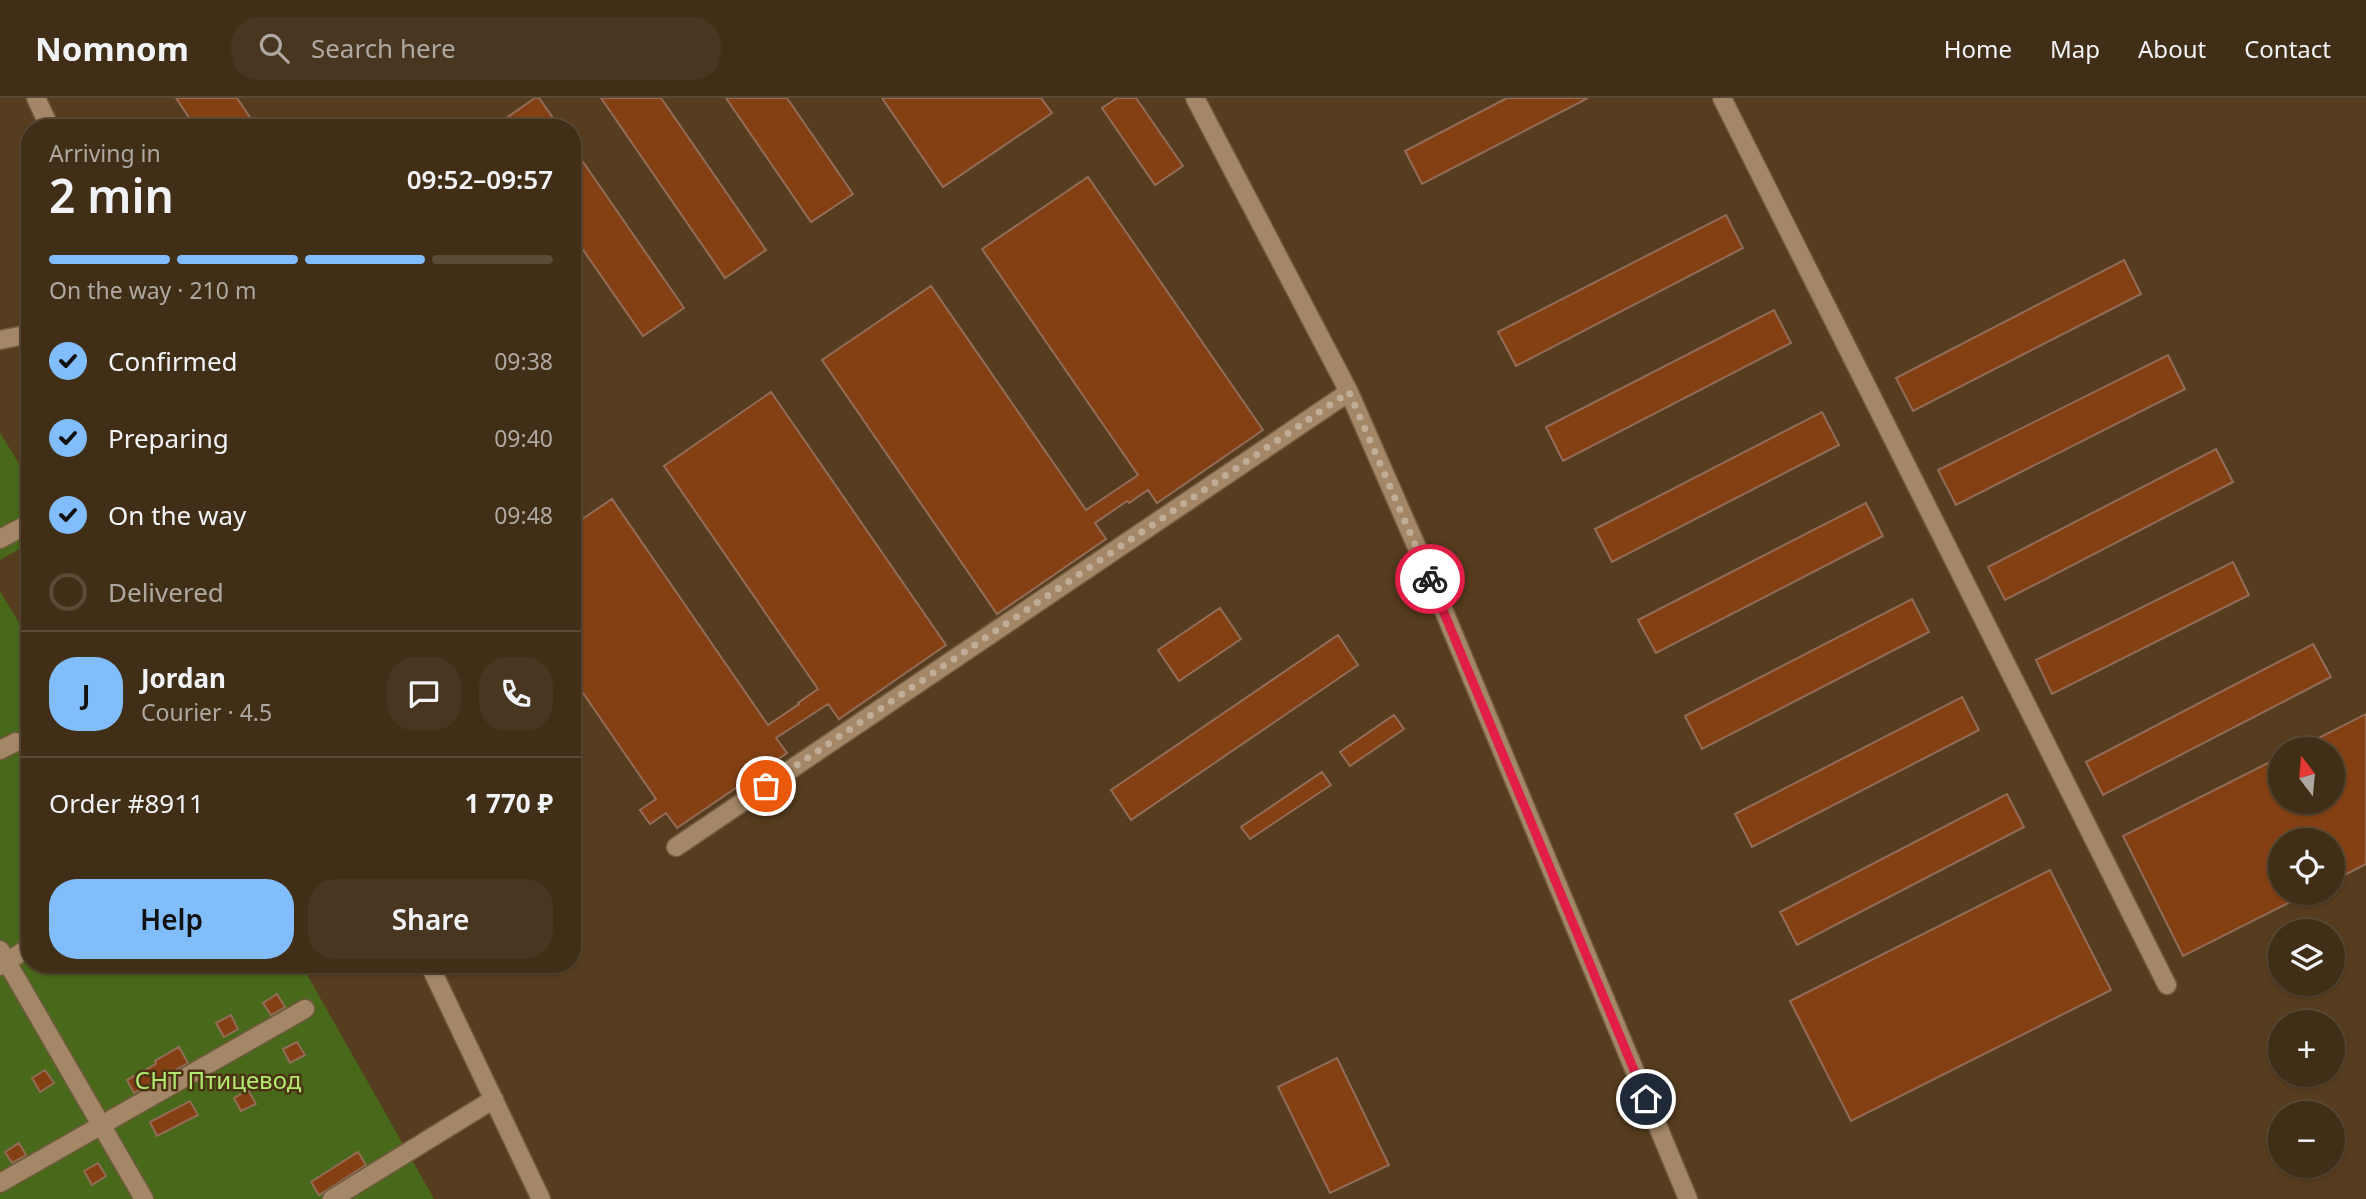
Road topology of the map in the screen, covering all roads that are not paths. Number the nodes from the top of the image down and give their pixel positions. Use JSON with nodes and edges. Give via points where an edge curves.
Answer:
{"nodes":[{"id":1,"x":36,"y":98,"type":"edge"},
{"id":2,"x":1195,"y":98,"type":"edge"},
{"id":3,"x":1722,"y":98,"type":"edge"},
{"id":4,"x":46,"y":119,"type":"edge"},
{"id":5,"x":21,"y":336,"type":"edge"},
{"id":6,"x":0,"y":340,"type":"edge"},
{"id":7,"x":1349,"y":392,"type":"junction"},
{"id":8,"x":21,"y":528,"type":"edge"},
{"id":9,"x":0,"y":539,"type":"edge"},
{"id":10,"x":676,"y":847,"type":"dead end"},
{"id":11,"x":21,"y":951,"type":"edge"},
{"id":12,"x":2,"y":959,"type":"edge"},
{"id":13,"x":433,"y":973,"type":"edge"},
{"id":14,"x":2167,"y":985,"type":"dead end"},
{"id":15,"x":305,"y":1009,"type":"dead end"},
{"id":16,"x":494,"y":1099,"type":"junction"},
{"id":17,"x":102,"y":1125,"type":"junction"},
{"id":18,"x":0,"y":1183,"type":"edge"},
{"id":19,"x":144,"y":1199,"type":"edge"},
{"id":20,"x":332,"y":1199,"type":"edge"},
{"id":21,"x":541,"y":1199,"type":"edge"},
{"id":22,"x":1688,"y":1199,"type":"edge"}],
"edges":[{"from":1,"to":4,"type":"street"},
{"from":2,"to":7,"type":"street"},
{"from":3,"to":14,"type":"street"},
{"from":5,"to":6,"type":"street"},
{"from":7,"to":10,"type":"street"},
{"from":7,"to":22,"type":"street"},
{"from":8,"to":9,"type":"street"},
{"from":11,"to":12,"type":"street"},
{"from":12,"to":17,"type":"street"},
{"from":13,"to":16,"type":"street"},
{"from":15,"to":17,"type":"street"},
{"from":16,"to":20,"type":"street"},
{"from":16,"to":21,"type":"street"},
{"from":17,"to":18,"type":"street"},
{"from":17,"to":19,"type":"street"}]}
